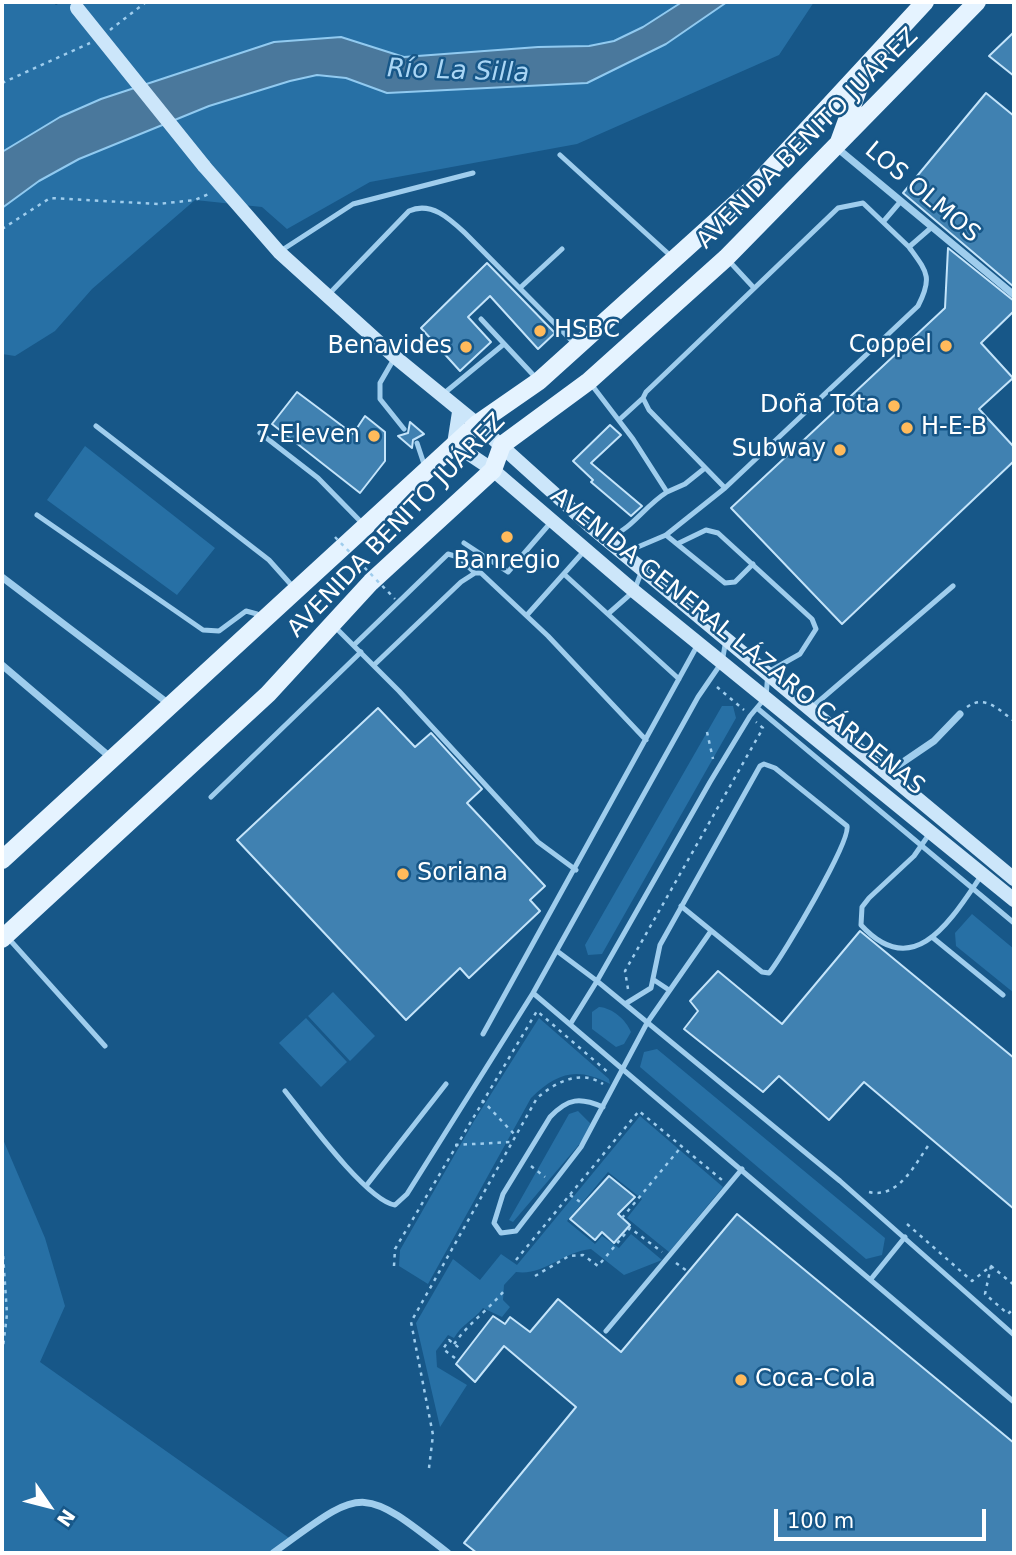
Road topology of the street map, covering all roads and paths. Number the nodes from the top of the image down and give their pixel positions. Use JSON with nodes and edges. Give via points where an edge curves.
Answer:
{"nodes":[{"id":1,"x":145,"y":2,"type":"edge"},
{"id":2,"x":925,"y":2,"type":"edge"},
{"id":3,"x":977,"y":2,"type":"edge"},
{"id":4,"x":74,"y":5,"type":"edge"},
{"id":5,"x":109,"y":31,"type":"dead end"},
{"id":6,"x":99,"y":37,"type":"dead end"},
{"id":7,"x":866,"y":69,"type":"junction"},
{"id":8,"x":2,"y":83,"type":"edge"},
{"id":9,"x":838,"y":148,"type":"junction"},
{"id":10,"x":560,"y":155,"type":"dead end"},
{"id":11,"x":473,"y":173,"type":"dead end"},
{"id":12,"x":222,"y":188,"type":"junction"},
{"id":13,"x":901,"y":201,"type":"junction"},
{"id":14,"x":884,"y":222,"type":"junction"},
{"id":15,"x":932,"y":228,"type":"junction"},
{"id":16,"x":2,"y":229,"type":"edge"},
{"id":17,"x":909,"y":247,"type":"junction"},
{"id":18,"x":562,"y":249,"type":"dead end"},
{"id":19,"x":279,"y":252,"type":"junction"},
{"id":20,"x":726,"y":258,"type":"junction"},
{"id":21,"x":675,"y":260,"type":"junction"},
{"id":22,"x":521,"y":287,"type":"junction"},
{"id":23,"x":754,"y":288,"type":"junction"},
{"id":24,"x":1014,"y":295,"type":"edge"},
{"id":25,"x":327,"y":296,"type":"junction"},
{"id":26,"x":481,"y":319,"type":"dead end"},
{"id":27,"x":504,"y":344,"type":"junction"},
{"id":28,"x":578,"y":347,"type":"junction"},
{"id":29,"x":395,"y":357,"type":"junction"},
{"id":30,"x":539,"y":381,"type":"junction"},
{"id":31,"x":589,"y":381,"type":"junction"},
{"id":32,"x":441,"y":396,"type":"junction"},
{"id":33,"x":643,"y":398,"type":"junction"},
{"id":34,"x":459,"y":412,"type":"junction"},
{"id":35,"x":619,"y":420,"type":"junction"},
{"id":36,"x":477,"y":424,"type":"junction"},
{"id":37,"x":96,"y":426,"type":"dead end"},
{"id":38,"x":404,"y":429,"type":"dead end"},
{"id":39,"x":260,"y":433,"type":"dead end"},
{"id":40,"x":417,"y":443,"type":"dead end"},
{"id":41,"x":454,"y":444,"type":"junction"},
{"id":42,"x":502,"y":445,"type":"junction"},
{"id":43,"x":705,"y":468,"type":"junction"},
{"id":44,"x":426,"y":470,"type":"junction"},
{"id":45,"x":493,"y":470,"type":"junction"},
{"id":46,"x":725,"y":488,"type":"junction"},
{"id":47,"x":667,"y":492,"type":"junction"},
{"id":48,"x":37,"y":515,"type":"dead end"},
{"id":49,"x":552,"y":521,"type":"junction"},
{"id":50,"x":364,"y":525,"type":"junction"},
{"id":51,"x":666,"y":535,"type":"junction"},
{"id":52,"x":335,"y":537,"type":"dead end"},
{"id":53,"x":607,"y":539,"type":"junction"},
{"id":54,"x":464,"y":543,"type":"dead end"},
{"id":55,"x":677,"y":544,"type":"junction"},
{"id":56,"x":585,"y":550,"type":"junction"},
{"id":57,"x":623,"y":553,"type":"junction"},
{"id":58,"x":753,"y":564,"type":"junction"},
{"id":59,"x":643,"y":569,"type":"junction"},
{"id":60,"x":475,"y":573,"type":"junction"},
{"id":61,"x":565,"y":575,"type":"junction"},
{"id":62,"x":2,"y":577,"type":"edge"},
{"id":63,"x":953,"y":586,"type":"dead end"},
{"id":64,"x":294,"y":588,"type":"junction"},
{"id":65,"x":634,"y":591,"type":"junction"},
{"id":66,"x":395,"y":599,"type":"dead end"},
{"id":67,"x":609,"y":613,"type":"junction"},
{"id":68,"x":527,"y":615,"type":"junction"},
{"id":69,"x":257,"y":623,"type":"junction"},
{"id":70,"x":332,"y":624,"type":"junction"},
{"id":71,"x":727,"y":637,"type":"junction"},
{"id":72,"x":699,"y":643,"type":"junction"},
{"id":73,"x":354,"y":645,"type":"junction"},
{"id":74,"x":361,"y":652,"type":"junction"},
{"id":75,"x":722,"y":662,"type":"junction"},
{"id":76,"x":2,"y":665,"type":"edge"},
{"id":77,"x":374,"y":665,"type":"junction"},
{"id":78,"x":768,"y":671,"type":"junction"},
{"id":79,"x":679,"y":679,"type":"junction"},
{"id":80,"x":710,"y":680,"type":"junction"},
{"id":81,"x":762,"y":702,"type":"junction"},
{"id":82,"x":169,"y":704,"type":"junction"},
{"id":83,"x":811,"y":708,"type":"junction"},
{"id":84,"x":960,"y":714,"type":"joint"},
{"id":85,"x":750,"y":716,"type":"junction"},
{"id":86,"x":796,"y":720,"type":"junction"},
{"id":87,"x":1014,"y":721,"type":"edge"},
{"id":88,"x":707,"y":732,"type":"dead end"},
{"id":89,"x":646,"y":740,"type":"junction"},
{"id":90,"x":853,"y":744,"type":"junction"},
{"id":91,"x":110,"y":757,"type":"junction"},
{"id":92,"x":713,"y":759,"type":"dead end"},
{"id":93,"x":887,"y":773,"type":"junction"},
{"id":94,"x":211,"y":797,"type":"dead end"},
{"id":95,"x":932,"y":831,"type":"junction"},
{"id":96,"x":920,"y":847,"type":"junction"},
{"id":97,"x":4,"y":854,"type":"edge"},
{"id":98,"x":576,"y":870,"type":"junction"},
{"id":99,"x":982,"y":873,"type":"junction"},
{"id":100,"x":1014,"y":878,"type":"edge"},
{"id":101,"x":972,"y":889,"type":"junction"},
{"id":102,"x":1014,"y":900,"type":"edge"},
{"id":103,"x":681,"y":906,"type":"junction"},
{"id":104,"x":1014,"y":923,"type":"edge"},
{"id":105,"x":711,"y":931,"type":"junction"},
{"id":106,"x":4,"y":937,"type":"edge"},
{"id":107,"x":932,"y":937,"type":"junction"},
{"id":108,"x":557,"y":951,"type":"junction"},
{"id":109,"x":597,"y":981,"type":"junction"},
{"id":110,"x":653,"y":982,"type":"junction"},
{"id":111,"x":669,"y":990,"type":"junction"},
{"id":112,"x":533,"y":993,"type":"junction"},
{"id":113,"x":1003,"y":995,"type":"dead end"},
{"id":114,"x":625,"y":1004,"type":"junction"},
{"id":115,"x":571,"y":1023,"type":"junction"},
{"id":116,"x":647,"y":1023,"type":"junction"},
{"id":117,"x":483,"y":1034,"type":"dead end"},
{"id":118,"x":105,"y":1046,"type":"dead end"},
{"id":119,"x":622,"y":1066,"type":"junction"},
{"id":120,"x":615,"y":1082,"type":"dead end"},
{"id":121,"x":446,"y":1084,"type":"dead end"},
{"id":122,"x":611,"y":1090,"type":"dead end"},
{"id":123,"x":285,"y":1091,"type":"dead end"},
{"id":124,"x":482,"y":1100,"type":"junction"},
{"id":125,"x":603,"y":1107,"type":"junction"},
{"id":126,"x":514,"y":1135,"type":"junction"},
{"id":127,"x":511,"y":1142,"type":"junction"},
{"id":128,"x":930,"y":1143,"type":"dead end"},
{"id":129,"x":455,"y":1145,"type":"junction"},
{"id":130,"x":682,"y":1146,"type":"junction"},
{"id":131,"x":522,"y":1160,"type":"junction"},
{"id":132,"x":742,"y":1169,"type":"junction"},
{"id":133,"x":551,"y":1181,"type":"dead end"},
{"id":134,"x":723,"y":1181,"type":"dead end"},
{"id":135,"x":366,"y":1186,"type":"junction"},
{"id":136,"x":862,"y":1186,"type":"dead end"},
{"id":137,"x":570,"y":1195,"type":"junction"},
{"id":138,"x":583,"y":1205,"type":"dead end"},
{"id":139,"x":622,"y":1218,"type":"dead end"},
{"id":140,"x":907,"y":1224,"type":"dead end"},
{"id":141,"x":905,"y":1237,"type":"junction"},
{"id":142,"x":2,"y":1239,"type":"edge"},
{"id":143,"x":668,"y":1257,"type":"junction"},
{"id":144,"x":516,"y":1260,"type":"dead end"},
{"id":145,"x":394,"y":1266,"type":"dead end"},
{"id":146,"x":991,"y":1266,"type":"junction"},
{"id":147,"x":687,"y":1271,"type":"dead end"},
{"id":148,"x":535,"y":1276,"type":"dead end"},
{"id":149,"x":871,"y":1279,"type":"junction"},
{"id":150,"x":1014,"y":1285,"type":"edge"},
{"id":151,"x":504,"y":1291,"type":"dead end"},
{"id":152,"x":1014,"y":1307,"type":"edge"},
{"id":153,"x":606,"y":1331,"type":"dead end"},
{"id":154,"x":1014,"y":1335,"type":"edge"},
{"id":155,"x":454,"y":1344,"type":"junction"},
{"id":156,"x":462,"y":1350,"type":"dead end"},
{"id":157,"x":2,"y":1356,"type":"edge"},
{"id":158,"x":455,"y":1358,"type":"dead end"},
{"id":159,"x":1014,"y":1402,"type":"edge"},
{"id":160,"x":429,"y":1468,"type":"dead end"},
{"id":161,"x":273,"y":1553,"type":"edge"},
{"id":162,"x":447,"y":1553,"type":"edge"}],
"edges":[{"from":1,"to":5,"type":"path"},
{"from":2,"to":7,"type":"main road","name":"AVENIDA BENITO JUÁREZ"},
{"from":3,"to":9,"type":"main road","name":"AVENIDA BENITO JUÁREZ"},
{"from":4,"to":12,"type":"street","name":"AVENIDA GENERAL LÁZARO CÁRDENAS","bridge":true},
{"from":6,"to":8,"type":"path"},
{"from":7,"to":9,"type":"main road"},
{"from":7,"to":21,"type":"main road","name":"AVENIDA BENITO JUÁREZ","via":[[753,188]]},
{"from":9,"to":13,"type":"street","name":"LOS OLMOS"},
{"from":9,"to":20,"type":"main road","name":"AVENIDA BENITO JUÁREZ"},
{"from":10,"to":21,"type":"lane"},
{"from":11,"to":19,"type":"lane","via":[[354,204]]},
{"from":12,"to":16,"type":"path","via":[[195,200],[158,204],[50,198]]},
{"from":12,"to":19,"type":"street","name":"AVENIDA GENERAL LÁZARO CÁRDENAS"},
{"from":13,"to":14,"type":"lane"},
{"from":13,"to":15,"type":"street","name":"LOS OLMOS"},
{"from":14,"to":17,"type":"lane"},
{"from":14,"to":23,"type":"lane","via":[[863,204],[838,208]]},
{"from":15,"to":17,"type":"lane"},
{"from":15,"to":24,"type":"street","name":"LOS OLMOS"},
{"from":17,"to":46,"type":"lane","via":[[928,279],[918,306]]},
{"from":18,"to":22,"type":"lane"},
{"from":19,"to":25,"type":"street","name":"AVENIDA GENERAL LÁZARO CÁRDENAS"},
{"from":20,"to":23,"type":"lane"},
{"from":20,"to":31,"type":"main road","name":"AVENIDA BENITO JUÁREZ"},
{"from":21,"to":28,"type":"main road","name":"AVENIDA BENITO JUÁREZ"},
{"from":22,"to":25,"type":"lane","via":[[447,217],[416,208],[385,233]]},
{"from":22,"to":28,"type":"lane"},
{"from":23,"to":33,"type":"lane"},
{"from":25,"to":29,"type":"street","name":"AVENIDA GENERAL LÁZARO CÁRDENAS"},
{"from":26,"to":27,"type":"lane"},
{"from":27,"to":30,"type":"lane"},
{"from":27,"to":32,"type":"lane"},
{"from":28,"to":30,"type":"main road","name":"AVENIDA BENITO JUÁREZ"},
{"from":29,"to":32,"type":"street","name":"AVENIDA GENERAL LÁZARO CÁRDENAS"},
{"from":29,"to":38,"type":"lane","via":[[379,390],[386,409]]},
{"from":30,"to":36,"type":"main road","name":"AVENIDA BENITO JUÁREZ"},
{"from":31,"to":35,"type":"lane"},
{"from":31,"to":42,"type":"main road","name":"AVENIDA BENITO JUÁREZ"},
{"from":32,"to":34,"type":"street","name":"AVENIDA GENERAL LÁZARO CÁRDENAS"},
{"from":33,"to":35,"type":"lane"},
{"from":33,"to":43,"type":"lane"},
{"from":34,"to":36,"type":"street","name":"AVENIDA GENERAL LÁZARO CÁRDENAS"},
{"from":34,"to":41,"type":"street"},
{"from":35,"to":47,"type":"lane"},
{"from":36,"to":41,"type":"main road","name":"AVENIDA BENITO JUÁREZ"},
{"from":36,"to":42,"type":"street","name":"AVENIDA GENERAL LÁZARO CÁRDENAS"},
{"from":37,"to":64,"type":"lane","via":[[269,561]]},
{"from":39,"to":50,"type":"lane","via":[[318,478]]},
{"from":40,"to":44,"type":"lane"},
{"from":41,"to":44,"type":"main road","name":"AVENIDA BENITO JUÁREZ"},
{"from":41,"to":45,"type":"street","name":"AVENIDA GENERAL LÁZARO CÁRDENAS"},
{"from":42,"to":45,"type":"main road","name":"AVENIDA BENITO JUÁREZ"},
{"from":42,"to":53,"type":"street","name":"AVENIDA GENERAL LÁZARO CÁRDENAS"},
{"from":43,"to":46,"type":"lane"},
{"from":43,"to":47,"type":"lane"},
{"from":44,"to":50,"type":"main road","name":"AVENIDA BENITO JUÁREZ"},
{"from":45,"to":49,"type":"street","name":"AVENIDA GENERAL LÁZARO CÁRDENAS"},
{"from":45,"to":70,"type":"main road","name":"AVENIDA BENITO JUÁREZ"},
{"from":46,"to":51,"type":"lane"},
{"from":47,"to":53,"type":"lane","via":[[629,529]]},
{"from":48,"to":69,"type":"lane","via":[[203,630],[219,631],[246,611],[257,614]]},
{"from":49,"to":54,"type":"lane","via":[[508,572]]},
{"from":49,"to":56,"type":"street","name":"AVENIDA GENERAL LÁZARO CÁRDENAS"},
{"from":50,"to":64,"type":"main road","name":"AVENIDA BENITO JUÁREZ"},
{"from":51,"to":55,"type":"lane"},
{"from":51,"to":57,"type":"lane"},
{"from":52,"to":66,"type":"path","bridge":true},
{"from":53,"to":57,"type":"street","name":"AVENIDA GENERAL LÁZARO CÁRDENAS"},
{"from":55,"to":58,"type":"lane","via":[[712,530]]},
{"from":55,"to":58,"type":"lane","via":[[725,583],[735,582]]},
{"from":56,"to":61,"type":"lane"},
{"from":56,"to":65,"type":"street","name":"AVENIDA GENERAL LÁZARO CÁRDENAS"},
{"from":57,"to":59,"type":"street","name":"AVENIDA GENERAL LÁZARO CÁRDENAS"},
{"from":58,"to":78,"type":"lane","via":[[816,629],[800,654]]},
{"from":59,"to":65,"type":"lane"},
{"from":59,"to":71,"type":"street","name":"AVENIDA GENERAL LÁZARO CÁRDENAS"},
{"from":60,"to":68,"type":"lane","via":[[488,578]]},
{"from":60,"to":73,"type":"lane","via":[[448,554]]},
{"from":60,"to":77,"type":"lane"},
{"from":61,"to":67,"type":"lane"},
{"from":61,"to":68,"type":"lane"},
{"from":62,"to":82,"type":"street"},
{"from":63,"to":83,"type":"lane"},
{"from":64,"to":69,"type":"main road","name":"AVENIDA BENITO JUÁREZ"},
{"from":65,"to":67,"type":"lane"},
{"from":65,"to":72,"type":"street","name":"AVENIDA GENERAL LÁZARO CÁRDENAS"},
{"from":67,"to":79,"type":"lane"},
{"from":68,"to":89,"type":"lane"},
{"from":69,"to":82,"type":"main road","name":"AVENIDA BENITO JUÁREZ"},
{"from":70,"to":73,"type":"lane"},
{"from":70,"to":106,"type":"main road","name":"AVENIDA BENITO JUÁREZ","via":[[268,694]]},
{"from":71,"to":75,"type":"lane"},
{"from":71,"to":78,"type":"street","name":"AVENIDA GENERAL LÁZARO CÁRDENAS"},
{"from":72,"to":75,"type":"street","name":"AVENIDA GENERAL LÁZARO CÁRDENAS"},
{"from":72,"to":79,"type":"lane"},
{"from":73,"to":74,"type":"lane"},
{"from":74,"to":77,"type":"lane"},
{"from":74,"to":94,"type":"lane"},
{"from":75,"to":80,"type":"lane"},
{"from":75,"to":81,"type":"street","name":"AVENIDA GENERAL LÁZARO CÁRDENAS"},
{"from":76,"to":91,"type":"street"},
{"from":77,"to":98,"type":"lane","via":[[528,832]]},
{"from":78,"to":81,"type":"lane"},
{"from":78,"to":83,"type":"street","name":"AVENIDA GENERAL LÁZARO CÁRDENAS"},
{"from":79,"to":89,"type":"lane"},
{"from":80,"to":85,"type":"path"},
{"from":80,"to":108,"type":"lane"},
{"from":81,"to":85,"type":"lane"},
{"from":81,"to":86,"type":"street","name":"AVENIDA GENERAL LÁZARO CÁRDENAS"},
{"from":81,"to":96,"type":"lane"},
{"from":82,"to":91,"type":"main road","name":"AVENIDA BENITO JUÁREZ"},
{"from":83,"to":90,"type":"street","name":"AVENIDA GENERAL LÁZARO CÁRDENAS"},
{"from":84,"to":87,"type":"path","via":[[976,701],[984,701]]},
{"from":84,"to":93,"type":"street","via":[[934,741]]},
{"from":85,"to":109,"type":"lane"},
{"from":85,"to":110,"type":"path","via":[[763,728],[625,971],[626,988],[632,992]]},
{"from":86,"to":90,"type":"street","via":[[850,750],[861,751]]},
{"from":86,"to":95,"type":"street","name":"AVENIDA GENERAL LÁZARO CÁRDENAS"},
{"from":88,"to":92,"type":"path"},
{"from":89,"to":98,"type":"lane"},
{"from":90,"to":93,"type":"street","name":"AVENIDA GENERAL LÁZARO CÁRDENAS"},
{"from":91,"to":97,"type":"main road","name":"AVENIDA BENITO JUÁREZ"},
{"from":93,"to":100,"type":"street","name":"AVENIDA GENERAL LÁZARO CÁRDENAS"},
{"from":95,"to":96,"type":"lane"},
{"from":95,"to":99,"type":"street","name":"AVENIDA GENERAL LÁZARO CÁRDENAS"},
{"from":96,"to":101,"type":"lane"},
{"from":96,"to":107,"type":"lane","via":[[862,907],[861,925],[883,943],[901,950],[912,950]]},
{"from":98,"to":117,"type":"lane"},
{"from":99,"to":101,"type":"lane"},
{"from":99,"to":102,"type":"street","name":"AVENIDA GENERAL LÁZARO CÁRDENAS"},
{"from":101,"to":104,"type":"lane"},
{"from":101,"to":107,"type":"lane"},
{"from":103,"to":105,"type":"lane"},
{"from":103,"to":105,"type":"lane","via":[[764,764],[847,826],[848,837],[836,861],[769,973]]},
{"from":103,"to":110,"type":"lane","via":[[655,954]]},
{"from":105,"to":111,"type":"lane"},
{"from":106,"to":118,"type":"lane"},
{"from":107,"to":113,"type":"lane"},
{"from":108,"to":109,"type":"lane"},
{"from":108,"to":112,"type":"lane"},
{"from":109,"to":114,"type":"lane"},
{"from":109,"to":115,"type":"lane"},
{"from":110,"to":111,"type":"lane"},
{"from":110,"to":114,"type":"lane","via":[[647,992]]},
{"from":111,"to":116,"type":"lane"},
{"from":112,"to":115,"type":"lane"},
{"from":112,"to":135,"type":"lane","via":[[400,1202],[388,1204]]},
{"from":114,"to":116,"type":"lane"},
{"from":115,"to":119,"type":"lane"},
{"from":116,"to":119,"type":"lane"},
{"from":116,"to":141,"type":"lane"},
{"from":119,"to":125,"type":"lane"},
{"from":119,"to":132,"type":"lane"},
{"from":120,"to":124,"type":"path","via":[[537,1012]]},
{"from":121,"to":135,"type":"lane"},
{"from":122,"to":126,"type":"path","via":[[592,1078],[560,1082],[537,1098]]},
{"from":123,"to":135,"type":"lane"},
{"from":124,"to":126,"type":"path"},
{"from":124,"to":129,"type":"path"},
{"from":125,"to":131,"type":"lane","via":[[585,1099],[562,1105]]},
{"from":125,"to":131,"type":"lane","via":[[582,1147],[523,1223],[511,1234],[501,1233],[494,1223],[497,1206]]},
{"from":126,"to":127,"type":"path"},
{"from":127,"to":129,"type":"path"},
{"from":127,"to":160,"type":"path","via":[[411,1322],[433,1435]]},
{"from":128,"to":136,"type":"path","via":[[897,1188],[879,1194]]},
{"from":129,"to":145,"type":"path","via":[[395,1249]]},
{"from":130,"to":134,"type":"path"},
{"from":130,"to":137,"type":"path","via":[[639,1111]]},
{"from":130,"to":139,"type":"path"},
{"from":131,"to":133,"type":"path"},
{"from":132,"to":143,"type":"lane"},
{"from":132,"to":149,"type":"lane"},
{"from":137,"to":138,"type":"path"},
{"from":137,"to":144,"type":"path"},
{"from":140,"to":146,"type":"path","via":[[972,1281]]},
{"from":141,"to":149,"type":"lane"},
{"from":141,"to":154,"type":"lane"},
{"from":142,"to":157,"type":"path","via":[[7,1314]]},
{"from":143,"to":147,"type":"path"},
{"from":143,"to":148,"type":"path","via":[[630,1228],[598,1266],[583,1255],[569,1256]]},
{"from":143,"to":153,"type":"lane"},
{"from":146,"to":150,"type":"path"},
{"from":146,"to":152,"type":"path","via":[[985,1294],[1008,1314]]},
{"from":149,"to":159,"type":"lane"},
{"from":151,"to":155,"type":"path"},
{"from":155,"to":156,"type":"path"},
{"from":155,"to":158,"type":"path","via":[[449,1340],[443,1349]]},
{"from":161,"to":162,"type":"street","via":[[339,1507],[359,1500],[395,1511]]}]}
